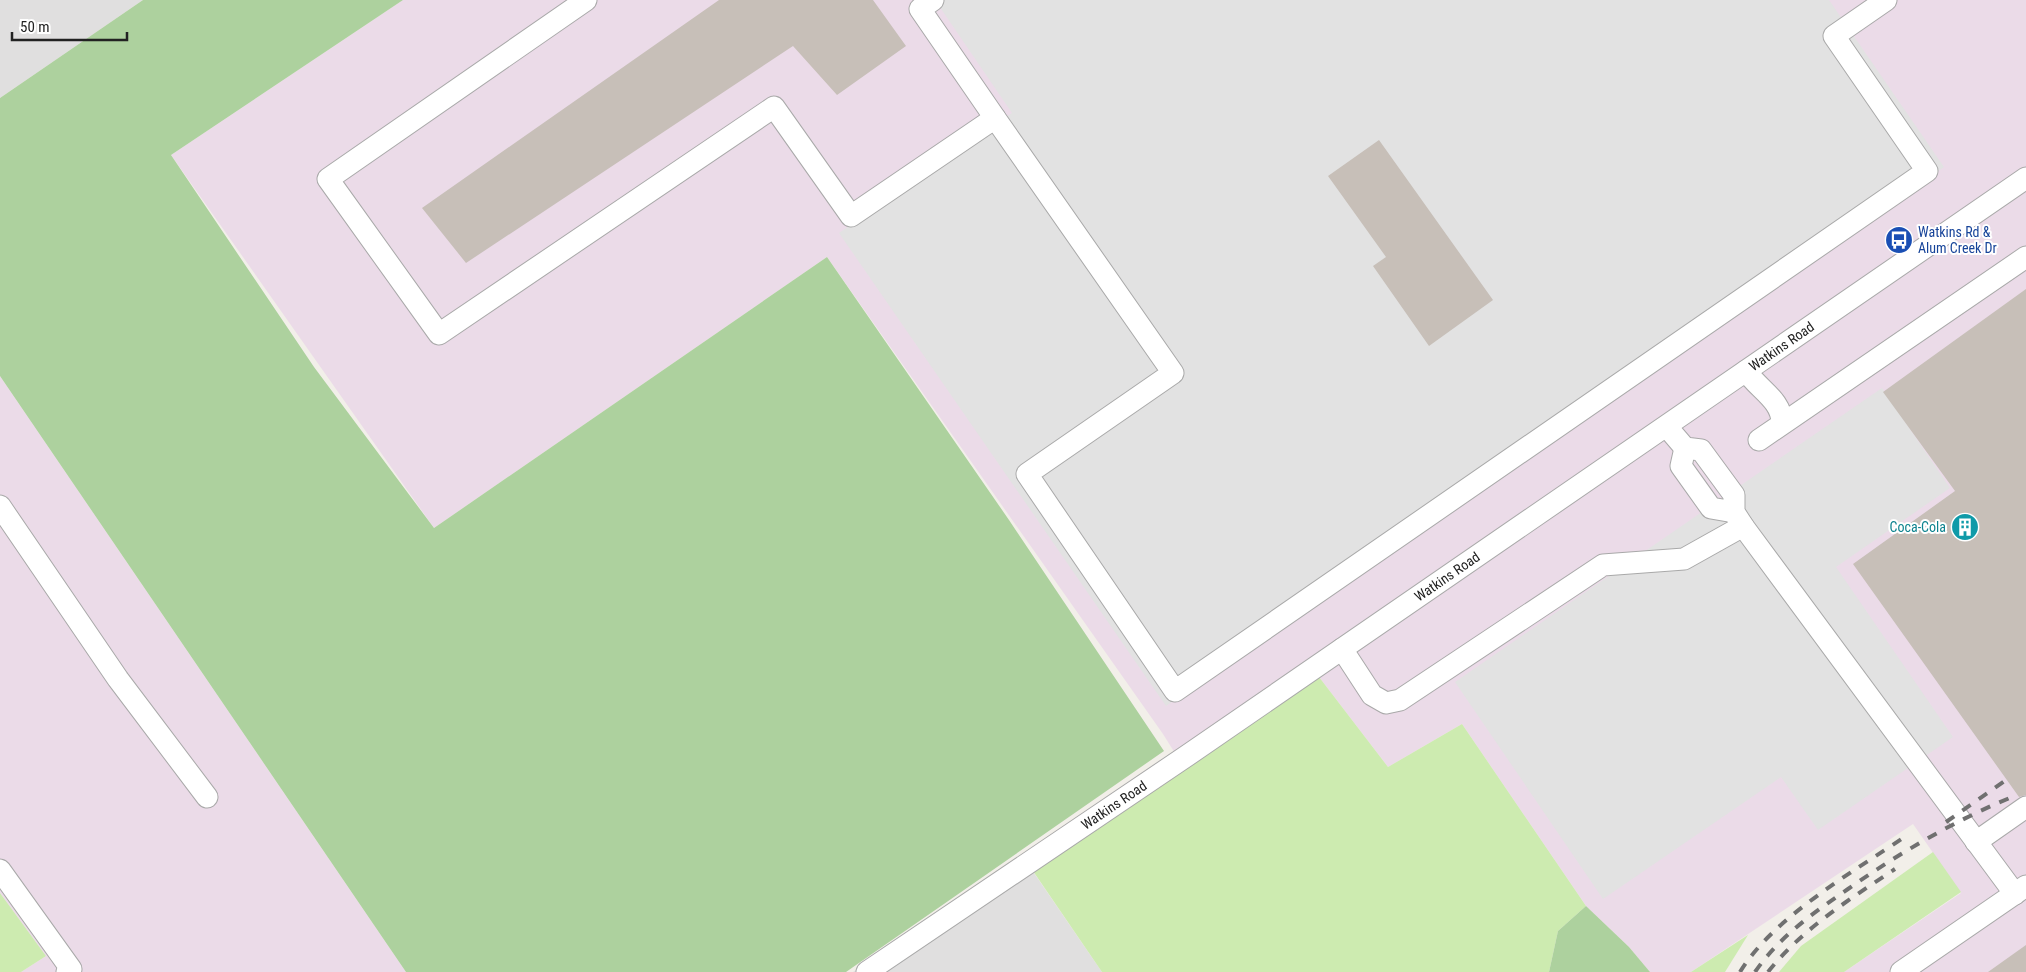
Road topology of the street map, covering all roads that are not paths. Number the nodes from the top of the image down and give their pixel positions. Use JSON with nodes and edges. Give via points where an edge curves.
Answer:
{"nodes":[{"id":1,"x":586,"y":0,"type":"edge"},
{"id":2,"x":933,"y":0,"type":"edge"},
{"id":3,"x":1886,"y":0,"type":"edge"},
{"id":4,"x":996,"y":118,"type":"junction"},
{"id":5,"x":2026,"y":178,"type":"edge"},
{"id":6,"x":2026,"y":258,"type":"edge"},
{"id":7,"x":1750,"y":378,"type":"junction"},
{"id":8,"x":1782,"y":423,"type":"junction"},
{"id":9,"x":1666,"y":427,"type":"junction"},
{"id":10,"x":1759,"y":440,"type":"dead end"},
{"id":11,"x":0,"y":506,"type":"edge"},
{"id":12,"x":1738,"y":519,"type":"junction"},
{"id":13,"x":1342,"y":649,"type":"junction"},
{"id":14,"x":206,"y":797,"type":"dead end"},
{"id":15,"x":2026,"y":807,"type":"edge"},
{"id":16,"x":1976,"y":842,"type":"junction"},
{"id":17,"x":0,"y":870,"type":"edge"},
{"id":18,"x":2020,"y":890,"type":"edge"},
{"id":19,"x":67,"y":972,"type":"edge"},
{"id":20,"x":867,"y":972,"type":"edge"},
{"id":21,"x":1901,"y":972,"type":"edge"}],
"edges":[{"from":1,"to":4,"type":"street","via":[[328,179],[439,334],[774,107],[851,216]]},
{"from":2,"to":4,"type":"street","via":[[920,9]]},
{"from":3,"to":4,"type":"street","via":[[1834,36],[1927,171],[1175,691],[1027,474],[1173,373]]},
{"from":5,"to":7,"type":"street","name":"Watkins Road"},
{"from":6,"to":8,"type":"street"},
{"from":7,"to":8,"type":"street","via":[[1756,396],[1773,419]]},
{"from":7,"to":9,"type":"street","name":"Watkins Road"},
{"from":8,"to":10,"type":"street"},
{"from":9,"to":12,"type":"street","via":[[1684,448],[1701,450],[1734,495]]},
{"from":9,"to":13,"type":"street","name":"Watkins Road"},
{"from":11,"to":14,"type":"street","via":[[118,679]]},
{"from":12,"to":13,"type":"street","via":[[1684,558],[1604,564],[1400,700],[1386,702],[1372,695]]},
{"from":12,"to":16,"type":"street"},
{"from":13,"to":20,"type":"street","name":"Watkins Road"},
{"from":15,"to":16,"type":"street"},
{"from":16,"to":18,"type":"street"},
{"from":17,"to":19,"type":"street","via":[[72,969]]},
{"from":18,"to":21,"type":"street"}]}
